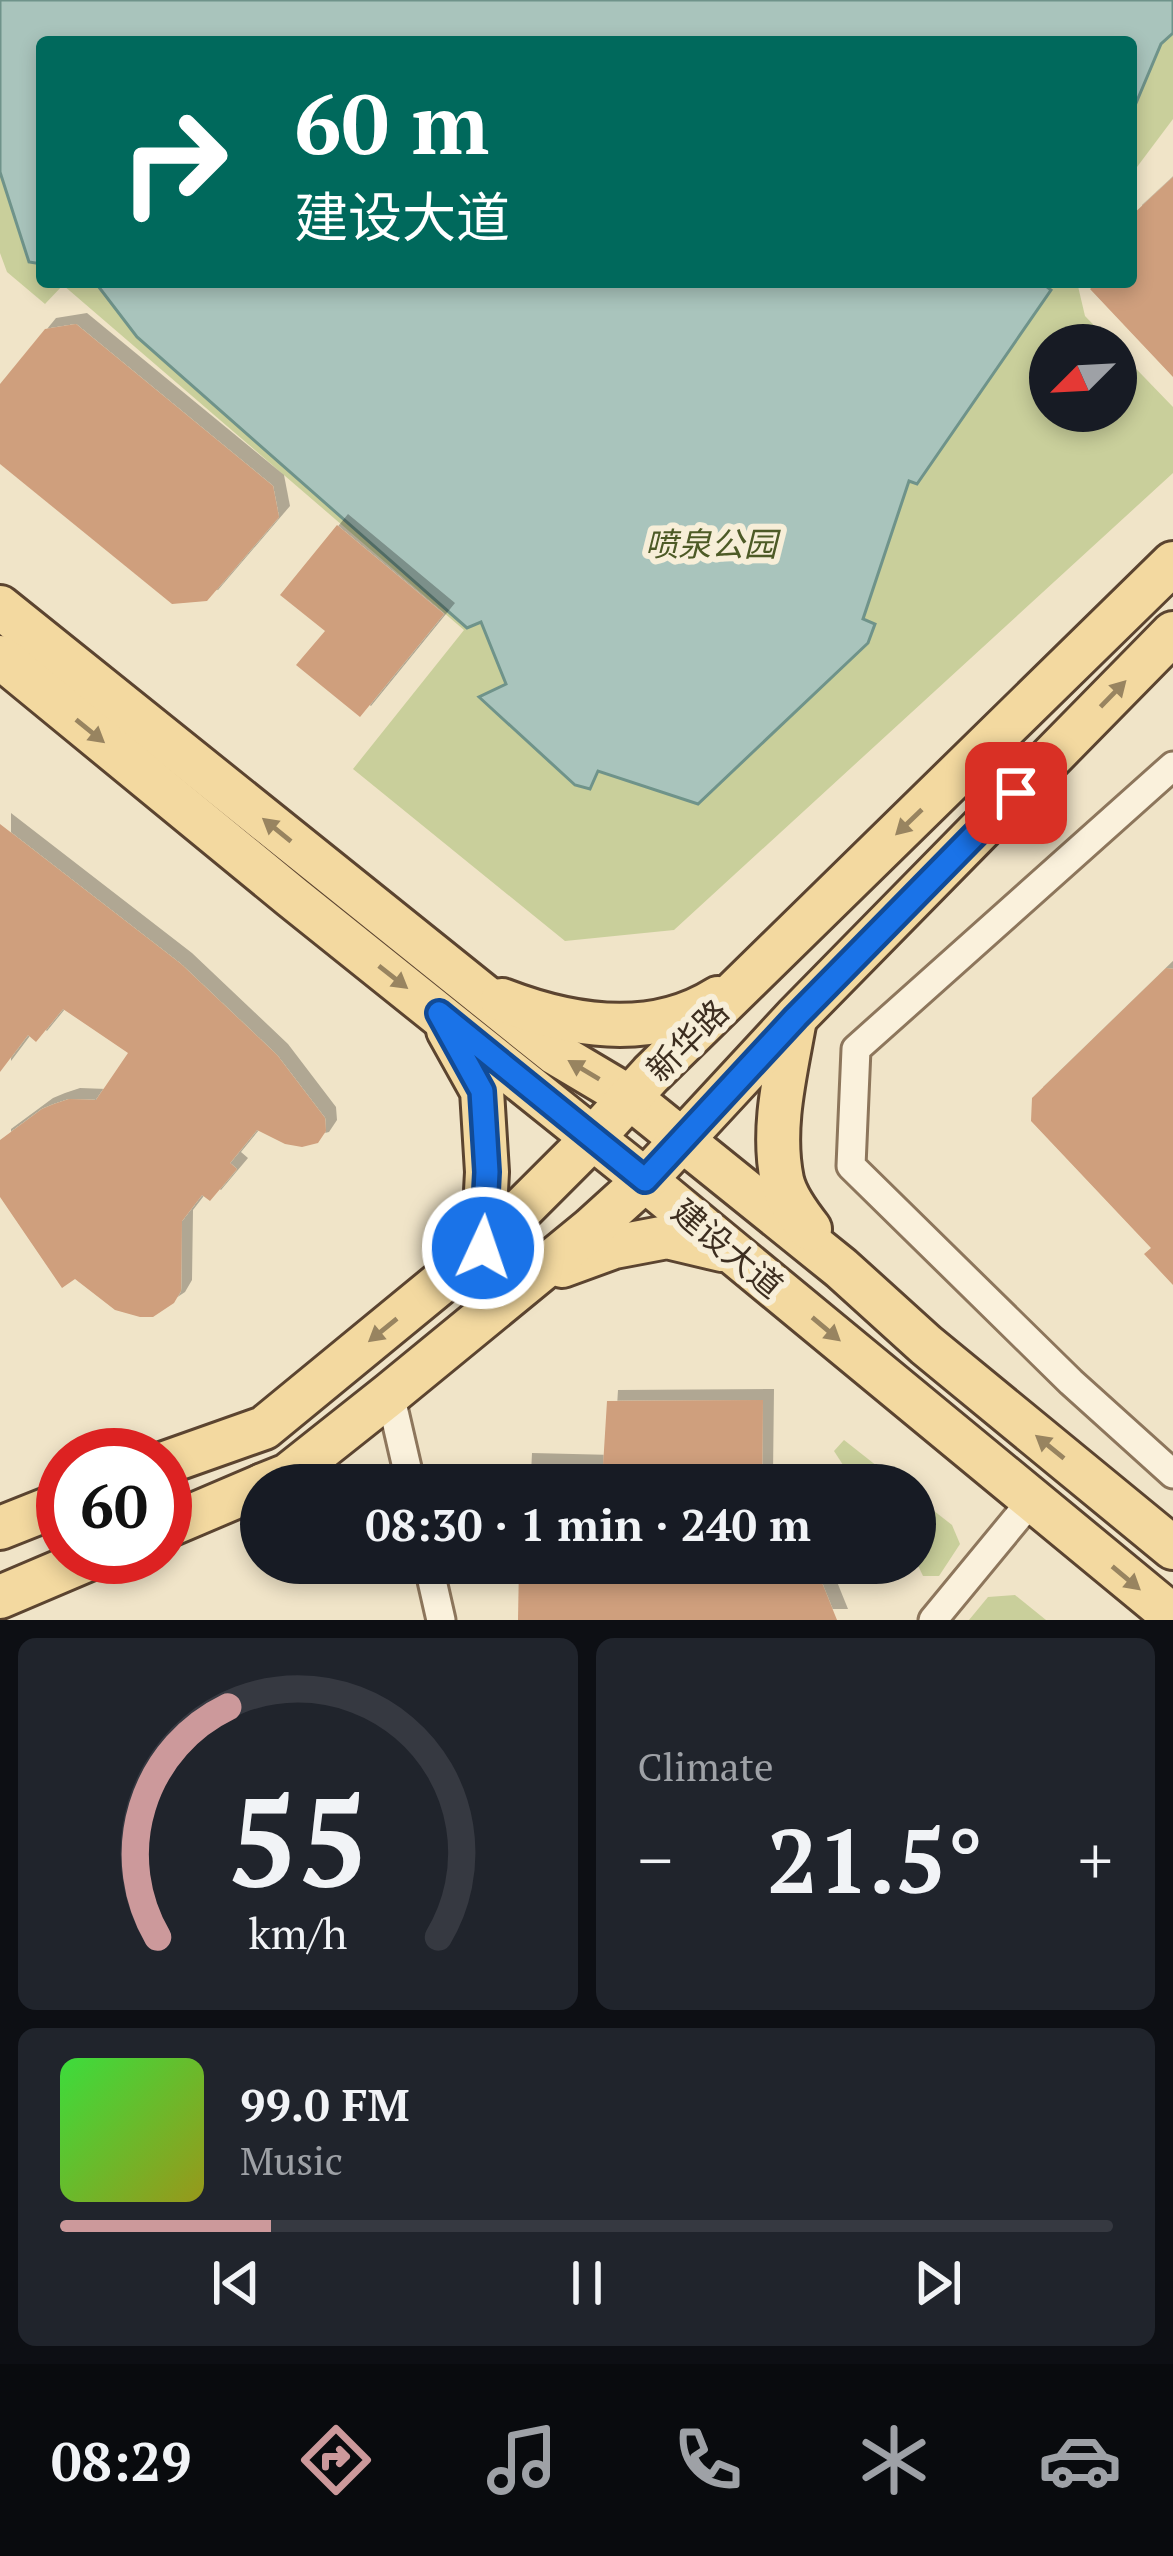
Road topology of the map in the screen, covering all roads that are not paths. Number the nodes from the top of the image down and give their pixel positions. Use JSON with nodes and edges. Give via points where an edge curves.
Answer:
{"nodes":[{"id":1,"x":1173,"y":563,"type":"edge"},
{"id":2,"x":0,"y":607,"type":"edge"},
{"id":3,"x":1173,"y":633,"type":"edge"},
{"id":4,"x":0,"y":657,"type":"edge"},
{"id":5,"x":1173,"y":766,"type":"edge"},
{"id":6,"x":767,"y":961,"type":"junction"},
{"id":7,"x":456,"y":1001,"type":"junction"},
{"id":8,"x":796,"y":1017,"type":"junction"},
{"id":9,"x":629,"y":1097,"type":"junction"},
{"id":10,"x":592,"y":1138,"type":"junction"},
{"id":11,"x":682,"y":1141,"type":"junction"},
{"id":12,"x":645,"y":1180,"type":"junction"},
{"id":13,"x":483,"y":1248,"type":"junction"},
{"id":14,"x":734,"y":1253,"type":"junction"},
{"id":15,"x":841,"y":1268,"type":"junction"},
{"id":16,"x":527,"y":1279,"type":"junction"},
{"id":17,"x":390,"y":1394,"type":"junction"},
{"id":18,"x":192,"y":1453,"type":"edge"},
{"id":19,"x":301,"y":1464,"type":"edge"},
{"id":20,"x":406,"y":1464,"type":"edge"},
{"id":21,"x":1173,"y":1474,"type":"edge"},
{"id":22,"x":240,"y":1495,"type":"edge"},
{"id":23,"x":1032,"y":1500,"type":"junction"},
{"id":24,"x":36,"y":1514,"type":"edge"},
{"id":25,"x":192,"y":1515,"type":"edge"},
{"id":26,"x":0,"y":1528,"type":"edge"},
{"id":27,"x":1173,"y":1548,"type":"edge"},
{"id":28,"x":36,"y":1582,"type":"edge"},
{"id":29,"x":433,"y":1584,"type":"edge"},
{"id":30,"x":0,"y":1597,"type":"edge"},
{"id":31,"x":1173,"y":1616,"type":"edge"},
{"id":32,"x":441,"y":1620,"type":"edge"},
{"id":33,"x":933,"y":1620,"type":"edge"}],
"edges":[{"from":1,"to":6,"type":"main road","name":"新华路","one_way":true},
{"from":7,"to":2,"type":"main road","name":"建设大道","one_way":true},
{"from":8,"to":3,"type":"main road","name":"新华路","one_way":true},
{"from":4,"to":7,"type":"main road","name":"建设大道","one_way":true,"via":[[292,897]]},
{"from":5,"to":21,"type":"street","via":[[856,1049],[851,1166]]},
{"from":6,"to":7,"type":"main road","via":[[713,1001],[624,1027]]},
{"from":6,"to":9,"type":"main road","name":"新华路"},
{"from":9,"to":7,"type":"main road","name":"建设大道","one_way":true},
{"from":7,"to":10,"type":"main road","name":"建设大道"},
{"from":7,"to":13,"type":"main road","via":[[482,1091]]},
{"from":8,"to":11,"type":"main road","name":"新华路"},
{"from":8,"to":15,"type":"main road","via":[[778,1136],[783,1184]]},
{"from":9,"to":10,"type":"main road","name":"新华路"},
{"from":9,"to":11,"type":"main road","name":"建设大道"},
{"from":10,"to":12,"type":"main road","name":"建设大道"},
{"from":10,"to":13,"type":"main road","name":"新华路"},
{"from":11,"to":12,"type":"main road","name":"新华路"},
{"from":11,"to":15,"type":"main road","name":"建设大道"},
{"from":12,"to":14,"type":"main road","name":"建设大道"},
{"from":12,"to":16,"type":"main road","name":"新华路"},
{"from":13,"to":18,"type":"main road","name":"新华路","one_way":true,"via":[[264,1428]]},
{"from":14,"to":16,"type":"main road","via":[[667,1237]]},
{"from":14,"to":23,"type":"main road","name":"建设大道","one_way":true},
{"from":27,"to":15,"type":"main road","name":"建设大道","one_way":true},
{"from":16,"to":17,"type":"main road","name":"新华路"},
{"from":17,"to":19,"type":"main road","name":"新华路"},
{"from":17,"to":20,"type":"street"},
{"from":22,"to":25,"type":"main road","name":"新华路"},
{"from":23,"to":31,"type":"main road","name":"建设大道","one_way":true},
{"from":23,"to":33,"type":"street"},
{"from":24,"to":26,"type":"main road"},
{"from":28,"to":30,"type":"main road"},
{"from":29,"to":32,"type":"street"}]}
